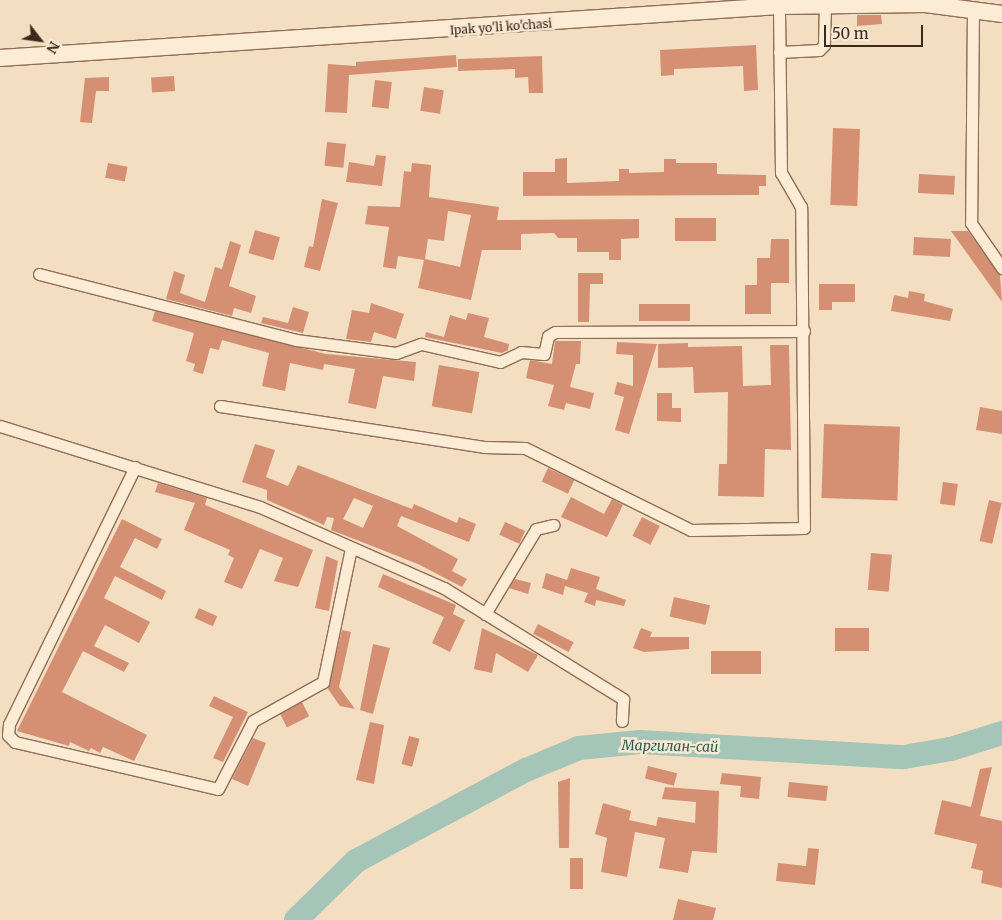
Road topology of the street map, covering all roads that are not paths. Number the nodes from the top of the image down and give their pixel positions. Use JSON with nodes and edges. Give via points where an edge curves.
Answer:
{"nodes":[{"id":1,"x":825,"y":5,"type":"junction"},
{"id":2,"x":778,"y":6,"type":"junction"},
{"id":3,"x":973,"y":8,"type":"junction"},
{"id":4,"x":1002,"y":14,"type":"edge"},
{"id":5,"x":779,"y":52,"type":"junction"},
{"id":6,"x":0,"y":58,"type":"edge"},
{"id":7,"x":1002,"y":268,"type":"edge"},
{"id":8,"x":39,"y":274,"type":"dead end"},
{"id":9,"x":804,"y":331,"type":"junction"},
{"id":10,"x":220,"y":406,"type":"dead end"},
{"id":11,"x":0,"y":426,"type":"edge"},
{"id":12,"x":135,"y":467,"type":"junction"},
{"id":13,"x":554,"y":525,"type":"dead end"},
{"id":14,"x":351,"y":548,"type":"junction"},
{"id":15,"x":484,"y":614,"type":"junction"},
{"id":16,"x":622,"y":721,"type":"dead end"}],
"edges":[{"from":1,"to":2,"type":"main road","name":"Ipak yo'li ko'chasi"},
{"from":1,"to":3,"type":"main road","name":"Ipak yo'li ko'chasi","via":[[925,4]]},
{"from":1,"to":5,"type":"street","via":[[824,45],[819,50]]},
{"from":2,"to":5,"type":"street"},
{"from":2,"to":6,"type":"main road","name":"Ipak yo'li ko'chasi"},
{"from":3,"to":4,"type":"main road","name":"Ipak yo'li ko'chasi"},
{"from":3,"to":7,"type":"street","via":[[971,223]]},
{"from":5,"to":9,"type":"street","via":[[781,173],[801,207]]},
{"from":8,"to":9,"type":"street","via":[[296,340],[396,353],[421,344],[500,362],[520,352],[544,354],[548,336],[555,332]]},
{"from":9,"to":10,"type":"street","via":[[804,528],[691,530],[526,448],[484,447]]},
{"from":11,"to":12,"type":"street"},
{"from":12,"to":14,"type":"street","via":[[260,507]]},
{"from":12,"to":14,"type":"street","via":[[9,724],[8,735],[15,742],[218,789],[253,721],[323,682]]},
{"from":13,"to":15,"type":"street","via":[[536,529]]},
{"from":14,"to":15,"type":"street","via":[[444,588]]},
{"from":15,"to":16,"type":"street","via":[[623,699]]}]}
